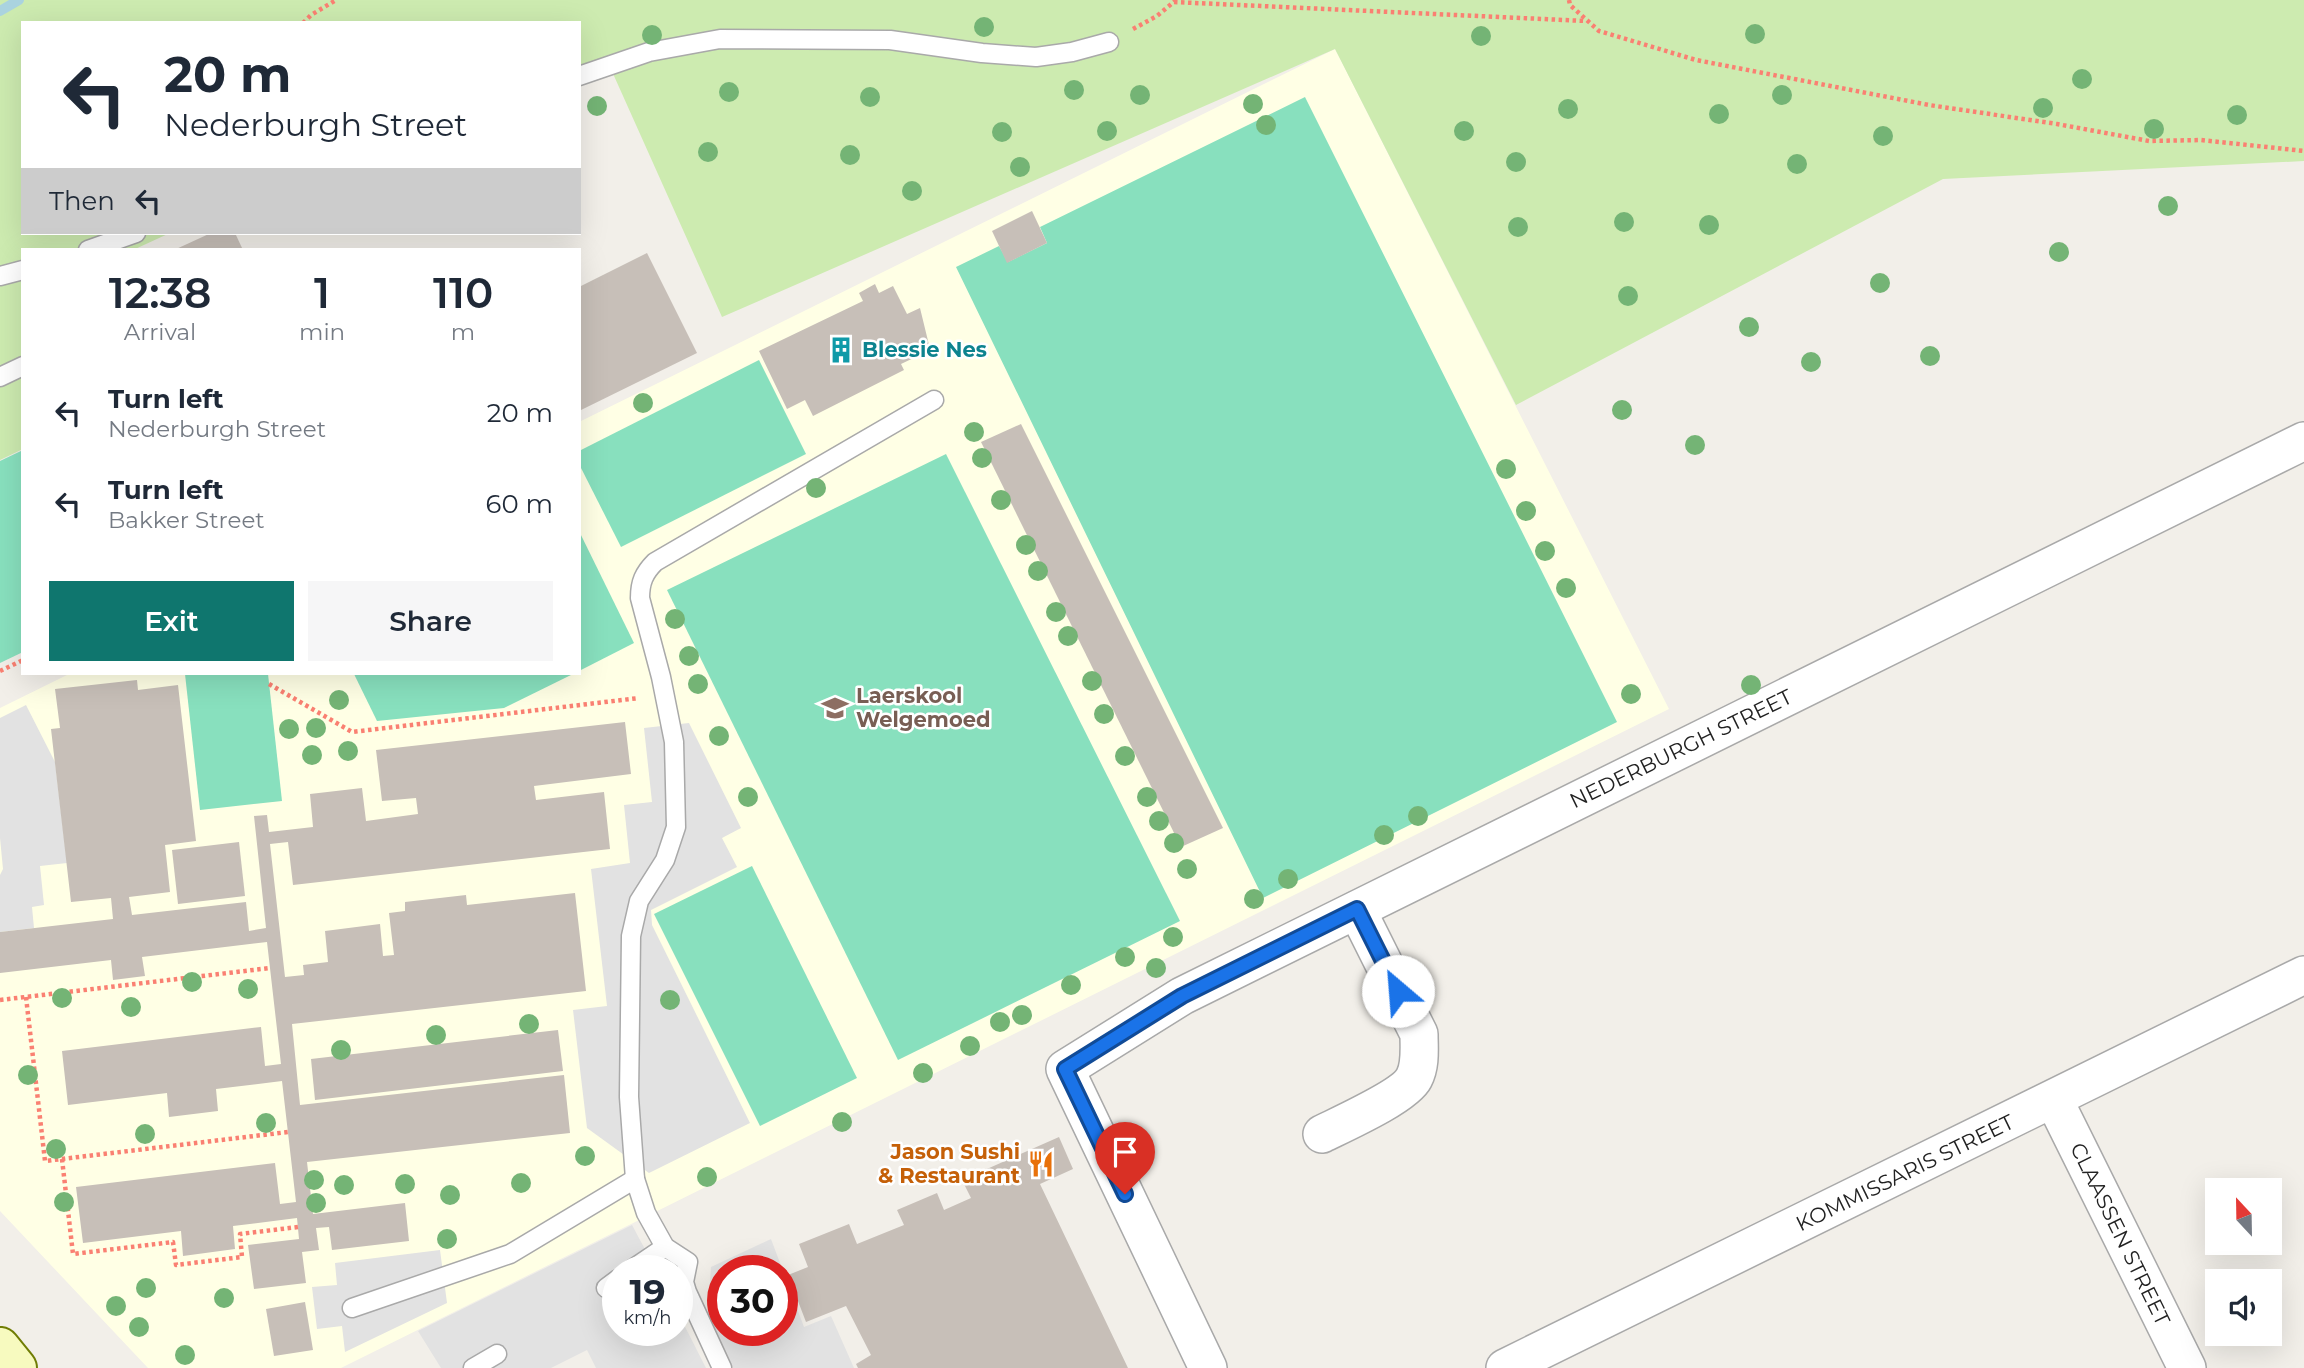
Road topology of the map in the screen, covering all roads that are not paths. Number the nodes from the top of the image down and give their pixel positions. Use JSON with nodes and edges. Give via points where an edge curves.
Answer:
{"nodes":[{"id":1,"x":1109,"y":42,"type":"dead end"},
{"id":2,"x":581,"y":75,"type":"edge"},
{"id":3,"x":130,"y":235,"type":"edge"},
{"id":4,"x":94,"y":248,"type":"edge"},
{"id":5,"x":21,"y":271,"type":"edge"},
{"id":6,"x":0,"y":276,"type":"edge"},
{"id":7,"x":21,"y":367,"type":"edge"},
{"id":8,"x":0,"y":377,"type":"edge"},
{"id":9,"x":934,"y":400,"type":"dead end"},
{"id":10,"x":2304,"y":441,"type":"edge"},
{"id":11,"x":1357,"y":909,"type":"junction"},
{"id":12,"x":2304,"y":975,"type":"edge"},
{"id":13,"x":2054,"y":1100,"type":"junction"},
{"id":14,"x":1322,"y":1134,"type":"dead end"},
{"id":15,"x":635,"y":1179,"type":"junction"},
{"id":16,"x":665,"y":1247,"type":"junction"},
{"id":17,"x":653,"y":1255,"type":"edge"},
{"id":18,"x":352,"y":1308,"type":"dead end"},
{"id":19,"x":0,"y":1347,"type":"edge"},
{"id":20,"x":497,"y":1354,"type":"dead end"},
{"id":21,"x":17,"y":1368,"type":"edge"},
{"id":22,"x":473,"y":1368,"type":"edge"},
{"id":23,"x":722,"y":1368,"type":"edge"},
{"id":24,"x":1208,"y":1368,"type":"edge"},
{"id":25,"x":1505,"y":1368,"type":"edge"},
{"id":26,"x":2187,"y":1368,"type":"edge"}],
"edges":[{"from":1,"to":2,"type":"lane","via":[[1036,57],[890,40],[720,38],[649,52]]},
{"from":3,"to":4,"type":"lane"},
{"from":5,"to":6,"type":"lane"},
{"from":7,"to":8,"type":"lane"},
{"from":9,"to":15,"type":"lane","via":[[645,572],[640,598],[674,742],[676,827],[665,860],[639,901],[631,936],[629,1097]]},
{"from":10,"to":11,"type":"street","name":"NEDERBURGH STREET"},
{"from":11,"to":14,"type":"street","via":[[1419,1034],[1419,1056],[1414,1078],[1400,1092]]},
{"from":11,"to":24,"type":"street","name":"NEDERBURGH STREET","via":[[1182,996],[1065,1069]]},
{"from":12,"to":13,"type":"street","name":"KOMMISSARIS STREET"},
{"from":13,"to":25,"type":"street","name":"KOMMISSARIS STREET"},
{"from":13,"to":26,"type":"street","name":"CLAASSEN STREET"},
{"from":15,"to":16,"type":"lane","via":[[646,1213]]},
{"from":15,"to":18,"type":"lane","via":[[510,1254]]},
{"from":16,"to":17,"type":"lane"},
{"from":16,"to":23,"type":"lane","via":[[688,1262],[687,1292]]},
{"from":19,"to":21,"type":"main road"},
{"from":20,"to":22,"type":"lane"}]}
